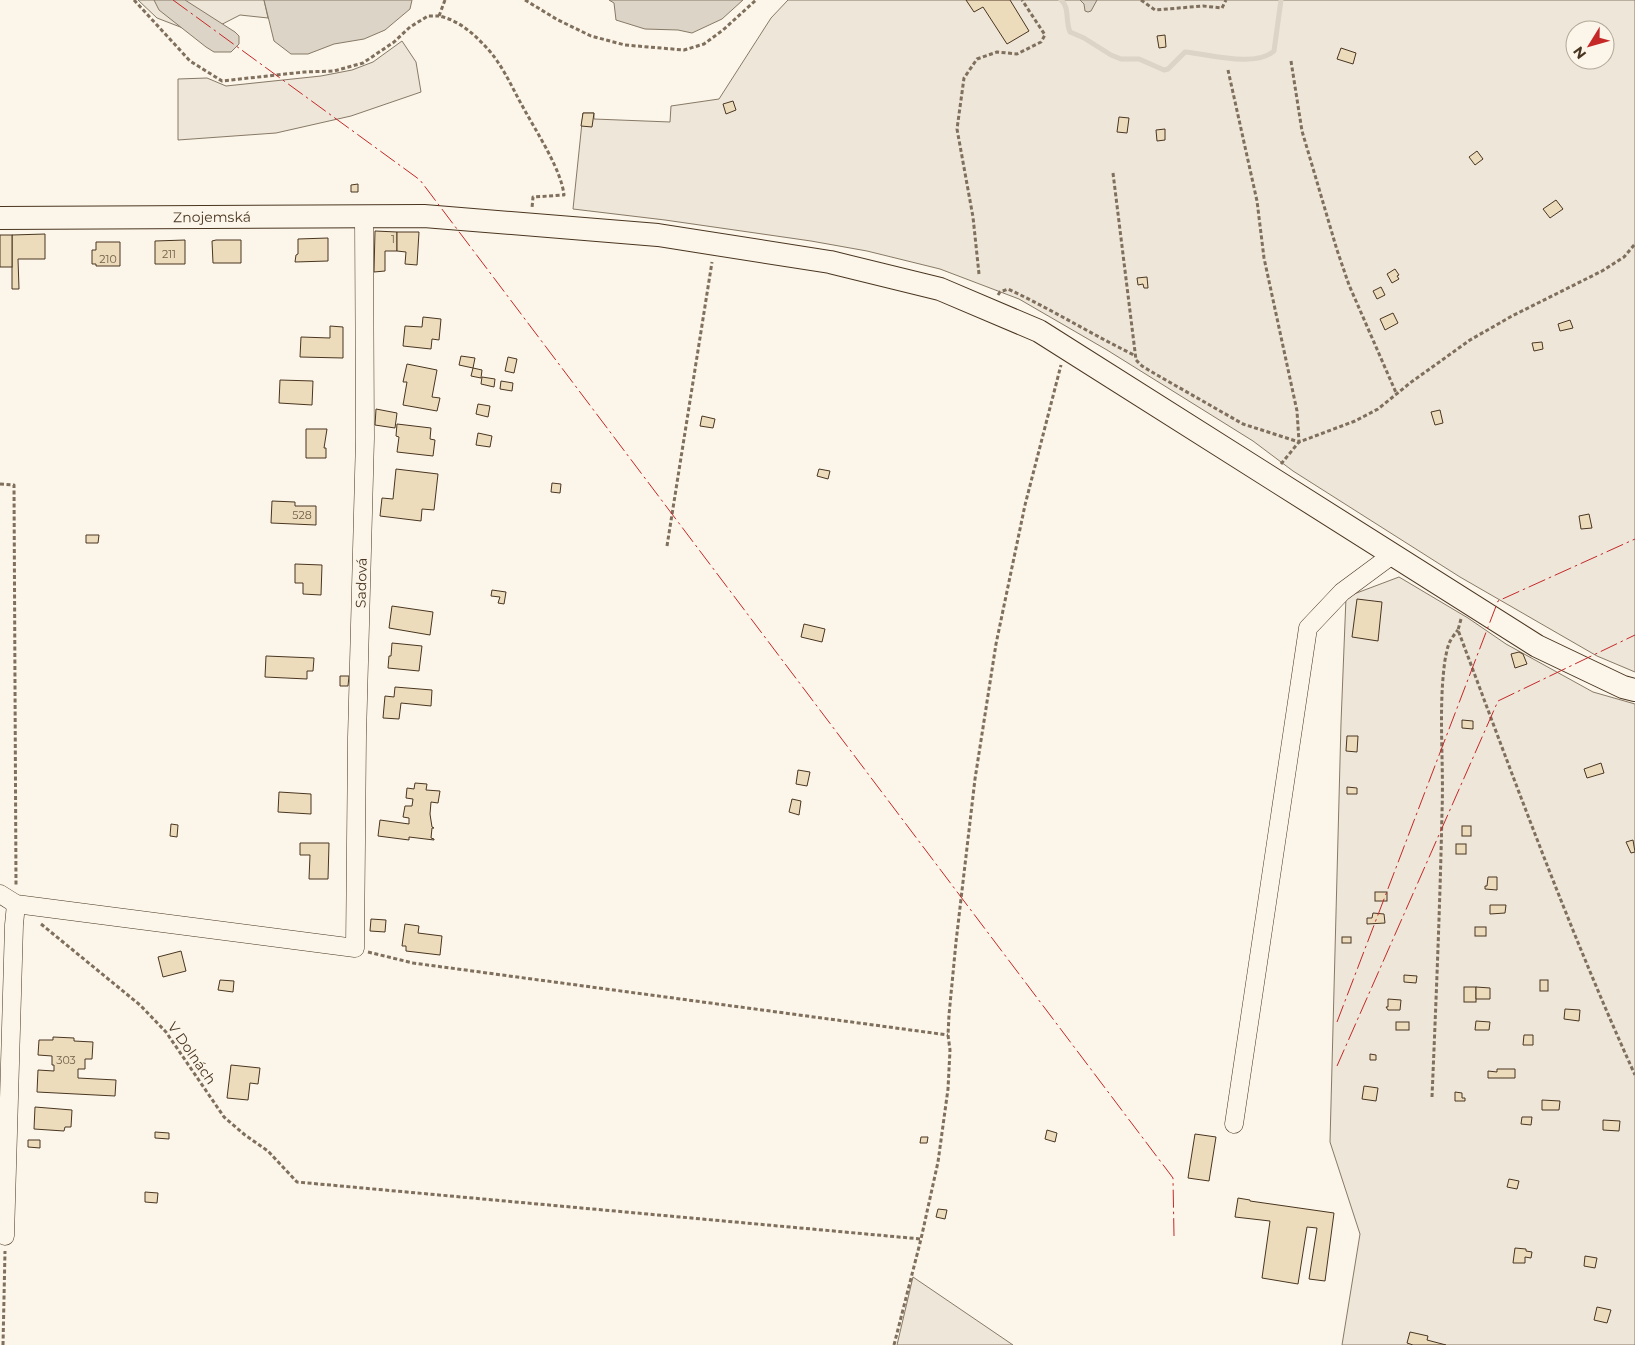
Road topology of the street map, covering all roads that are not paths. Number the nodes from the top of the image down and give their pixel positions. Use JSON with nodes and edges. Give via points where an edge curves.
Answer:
{"nodes":[{"id":1,"x":364,"y":216,"type":"junction"},
{"id":2,"x":0,"y":218,"type":"edge"},
{"id":3,"x":1392,"y":554,"type":"junction"},
{"id":4,"x":1635,"y":690,"type":"edge"},
{"id":5,"x":0,"y":894,"type":"edge"},
{"id":6,"x":16,"y":904,"type":"junction"},
{"id":7,"x":1234,"y":1124,"type":"dead end"},
{"id":8,"x":5,"y":1236,"type":"road end"}],
"edges":[{"from":1,"to":2,"type":"main road","name":"Znojemská"},
{"from":1,"to":3,"type":"main road","name":"Znojemská","via":[[424,216],[658,235],[830,262],[940,290],[1039,332]]},
{"from":1,"to":6,"type":"street","name":"Sadová","via":[[365,438],[355,948]]},
{"from":3,"to":4,"type":"main road","name":"Znojemská","via":[[1537,646]]},
{"from":3,"to":7,"type":"street","via":[[1342,592],[1308,628]]},
{"from":5,"to":6,"type":"street"},
{"from":6,"to":8,"type":"street"}]}
